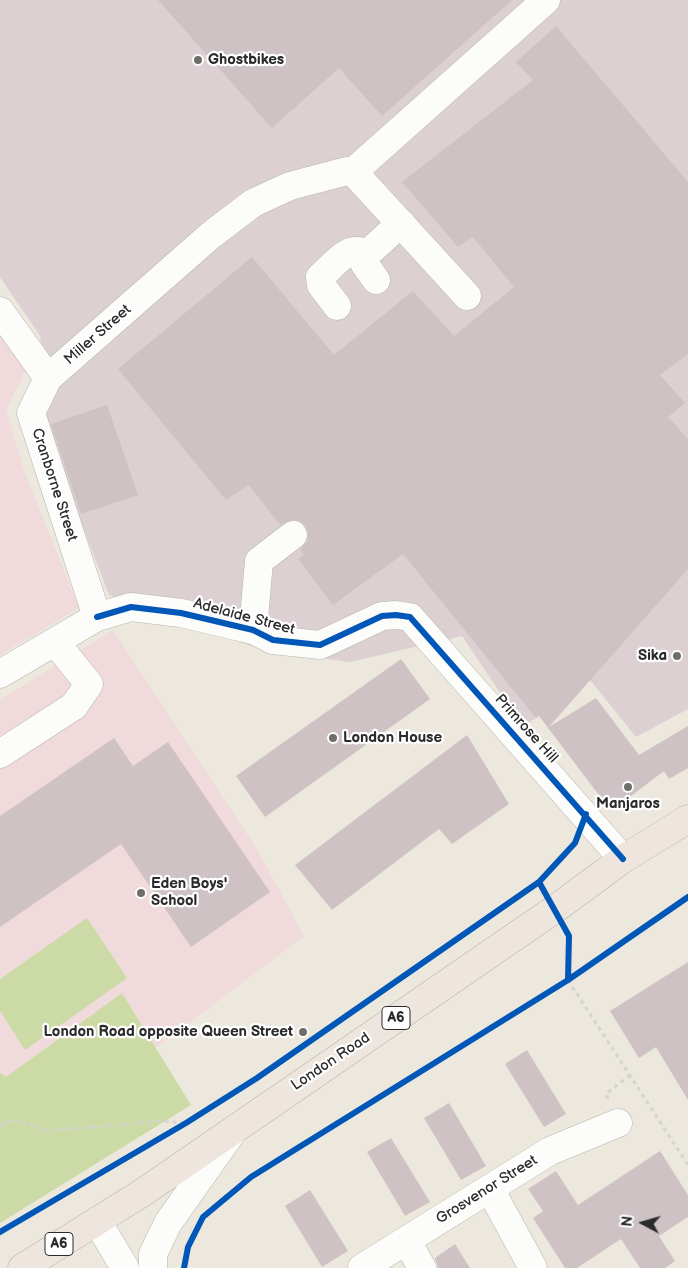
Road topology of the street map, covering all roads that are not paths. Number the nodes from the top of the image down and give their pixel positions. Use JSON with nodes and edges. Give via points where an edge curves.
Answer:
{"nodes":[{"id":1,"x":546,"y":0,"type":"edge"},
{"id":2,"x":353,"y":172,"type":"junction"},
{"id":3,"x":401,"y":223,"type":"junction"},
{"id":4,"x":367,"y":254,"type":"junction"},
{"id":5,"x":376,"y":280,"type":"dead end"},
{"id":6,"x":467,"y":296,"type":"dead end"},
{"id":7,"x":337,"y":306,"type":"dead end"},
{"id":8,"x":0,"y":311,"type":"edge"},
{"id":9,"x":48,"y":378,"type":"junction"},
{"id":10,"x":292,"y":535,"type":"dead end"},
{"id":11,"x":97,"y":617,"type":"junction"},
{"id":12,"x":410,"y":617,"type":"joint"},
{"id":13,"x":252,"y":630,"type":"junction"},
{"id":14,"x":55,"y":642,"type":"junction"},
{"id":15,"x":0,"y":674,"type":"edge"},
{"id":16,"x":0,"y":754,"type":"edge"},
{"id":17,"x":687,"y":822,"type":"edge"},
{"id":18,"x":623,"y":858,"type":"junction"},
{"id":19,"x":618,"y":1122,"type":"dead end"},
{"id":20,"x":237,"y":1126,"type":"junction"},
{"id":21,"x":490,"y":1189,"type":"junction"},
{"id":22,"x":97,"y":1221,"type":"junction"},
{"id":23,"x":407,"y":1241,"type":"junction"},
{"id":24,"x":22,"y":1268,"type":"edge"},
{"id":25,"x":125,"y":1268,"type":"edge"},
{"id":26,"x":153,"y":1268,"type":"edge"},
{"id":27,"x":362,"y":1268,"type":"edge"},
{"id":28,"x":422,"y":1268,"type":"edge"},
{"id":29,"x":533,"y":1268,"type":"edge"}],
"edges":[{"from":1,"to":2,"type":"street"},
{"from":2,"to":3,"type":"street"},
{"from":2,"to":9,"type":"street","name":"Miller Street","via":[[290,186],[253,203],[211,235]]},
{"from":3,"to":4,"type":"street"},
{"from":3,"to":6,"type":"street"},
{"from":4,"to":5,"type":"street","via":[[364,263]]},
{"from":4,"to":7,"type":"street","via":[[358,250],[348,252],[320,277],[321,285]]},
{"from":8,"to":9,"type":"street"},
{"from":9,"to":11,"type":"street","name":"Cranborne Street","via":[[31,413]]},
{"from":10,"to":13,"type":"street","via":[[259,561]]},
{"from":11,"to":13,"type":"street","name":"Adelaide Street","via":[[131,607],[181,613]]},
{"from":11,"to":14,"type":"street","name":"Adelaide Street"},
{"from":12,"to":13,"type":"street","name":"Adelaide Street","via":[[382,616],[320,645],[273,640]]},
{"from":12,"to":18,"type":"street","name":"Primrose Hill"},
{"from":14,"to":15,"type":"street","name":"Adelaide Street"},
{"from":14,"to":16,"type":"street","via":[[89,684],[74,706]]},
{"from":17,"to":18,"type":"highway","name":"London Road","number":"A6"},
{"from":18,"to":20,"type":"highway","name":"London Road","number":"A6","via":[[555,910]]},
{"from":19,"to":21,"type":"street","name":"Grosvenor Street","via":[[550,1151]]},
{"from":20,"to":22,"type":"highway","name":"London Road","number":"A6"},
{"from":20,"to":26,"type":"street","via":[[168,1223],[153,1254]]},
{"from":21,"to":23,"type":"street","name":"Grosvenor Street"},
{"from":21,"to":29,"type":"street"},
{"from":22,"to":24,"type":"highway","name":"London Road","number":"A6"},
{"from":22,"to":25,"type":"street"},
{"from":23,"to":27,"type":"street","name":"Grosvenor Street"},
{"from":23,"to":28,"type":"street"}]}
